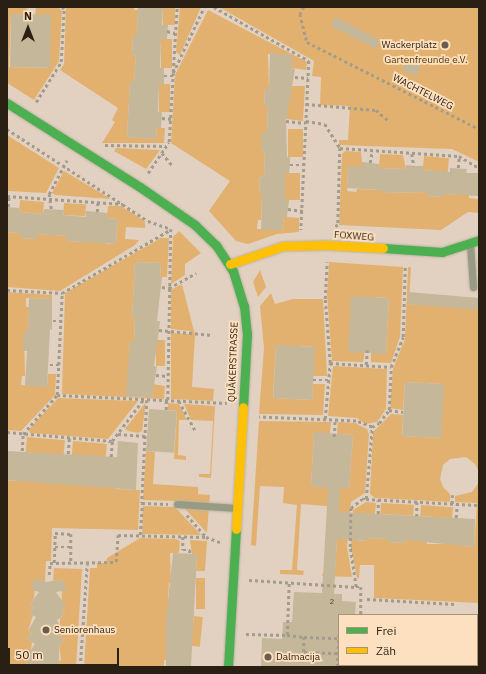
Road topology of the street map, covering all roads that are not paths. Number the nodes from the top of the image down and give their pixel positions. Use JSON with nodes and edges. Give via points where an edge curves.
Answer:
{"nodes":[{"id":1,"x":7,"y":103,"type":"edge"},
{"id":2,"x":475,"y":242,"type":"edge"},
{"id":3,"x":230,"y":264,"type":"junction"},
{"id":4,"x":473,"y":287,"type":"dead end"},
{"id":5,"x":177,"y":504,"type":"road end"},
{"id":6,"x":237,"y":508,"type":"junction"},
{"id":7,"x":228,"y":667,"type":"edge"}],
"edges":[{"from":1,"to":3,"type":"street","name":"QUÄKERSTRASSE","via":[[194,224],[216,245]]},
{"from":2,"to":3,"type":"street","name":"FOXWEG","via":[[442,252],[327,245],[283,246]]},
{"from":2,"to":4,"type":"lane"},
{"from":3,"to":6,"type":"street","name":"QUÄKERSTRASSE","via":[[241,295],[247,324]]},
{"from":5,"to":6,"type":"lane"},
{"from":6,"to":7,"type":"street","name":"QUÄKERSTRASSE"}]}
